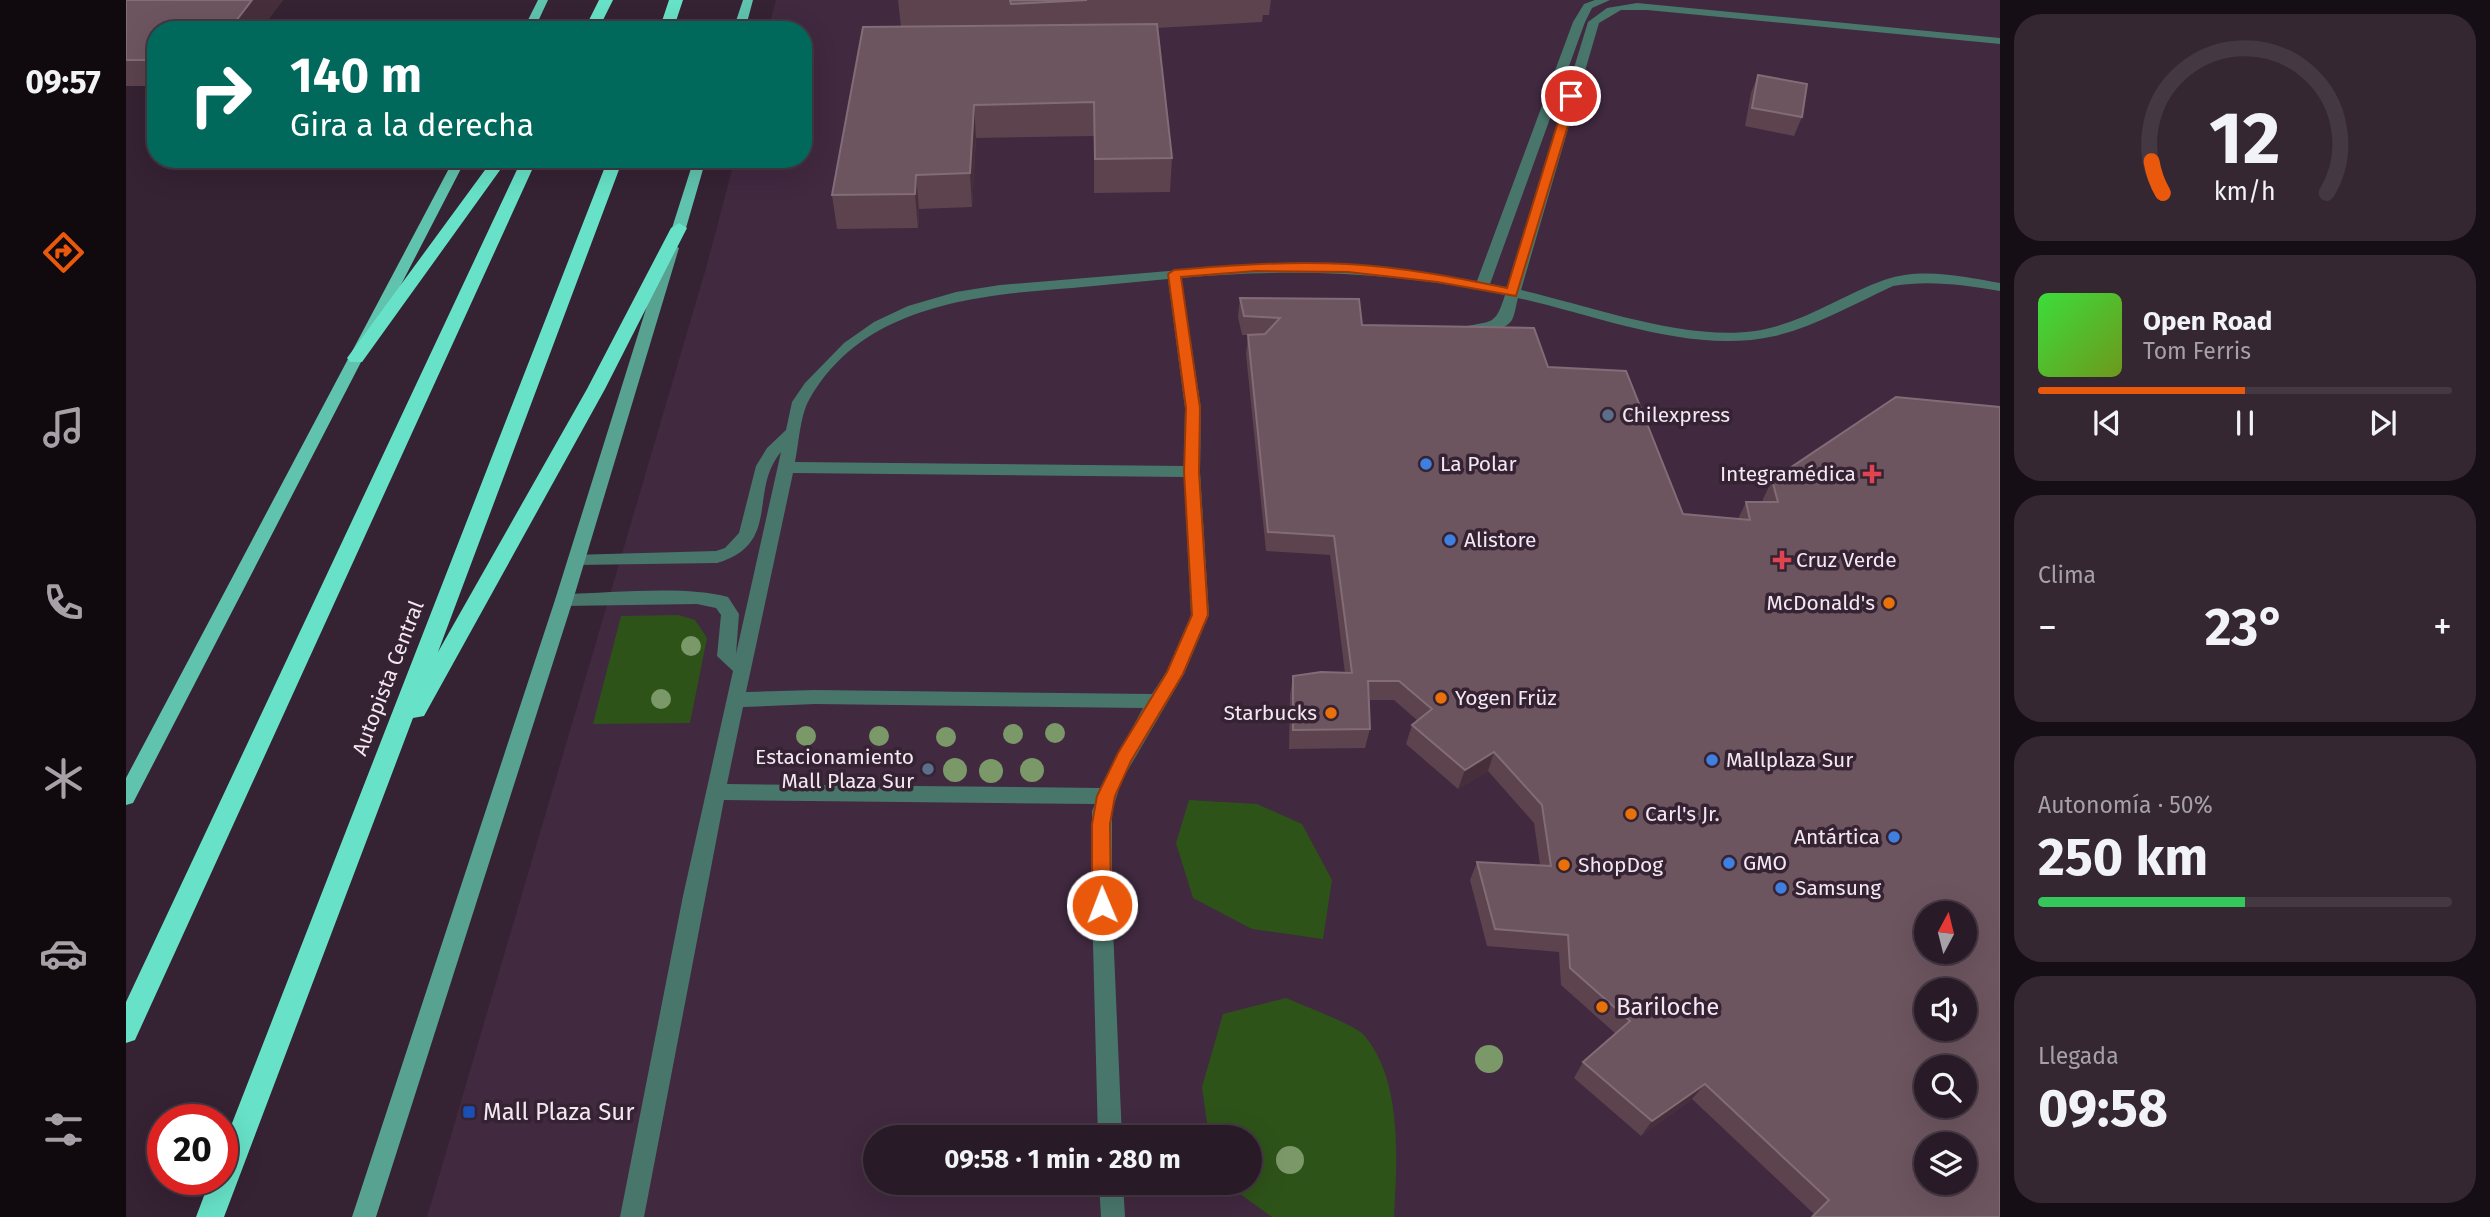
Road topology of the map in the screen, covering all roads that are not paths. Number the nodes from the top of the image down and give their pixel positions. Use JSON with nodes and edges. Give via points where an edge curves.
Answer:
{"nodes":[{"id":1,"x":543,"y":0,"type":"edge"},
{"id":2,"x":606,"y":0,"type":"edge"},
{"id":3,"x":676,"y":0,"type":"edge"},
{"id":4,"x":748,"y":0,"type":"edge"},
{"id":5,"x":1605,"y":0,"type":"edge"},
{"id":6,"x":1644,"y":0,"type":"edge"},
{"id":7,"x":532,"y":21,"type":"edge"},
{"id":8,"x":596,"y":21,"type":"edge"},
{"id":9,"x":669,"y":21,"type":"edge"},
{"id":10,"x":742,"y":21,"type":"edge"},
{"id":11,"x":2000,"y":31,"type":"edge"},
{"id":12,"x":2000,"y":41,"type":"edge"},
{"id":13,"x":455,"y":168,"type":"edge"},
{"id":14,"x":494,"y":168,"type":"edge"},
{"id":15,"x":526,"y":168,"type":"edge"},
{"id":16,"x":613,"y":168,"type":"edge"},
{"id":17,"x":697,"y":168,"type":"edge"},
{"id":18,"x":679,"y":228,"type":"junction"},
{"id":19,"x":1174,"y":274,"type":"junction"},
{"id":20,"x":1482,"y":286,"type":"junction"},
{"id":21,"x":2000,"y":287,"type":"edge"},
{"id":22,"x":1512,"y":293,"type":"junction"},
{"id":23,"x":1458,"y":330,"type":"edge"},
{"id":24,"x":356,"y":358,"type":"junction"},
{"id":25,"x":792,"y":432,"type":"junction"},
{"id":26,"x":784,"y":467,"type":"junction"},
{"id":27,"x":1192,"y":472,"type":"junction"},
{"id":28,"x":576,"y":559,"type":"junction"},
{"id":29,"x":564,"y":600,"type":"junction"},
{"id":30,"x":742,"y":669,"type":"junction"},
{"id":31,"x":736,"y":700,"type":"junction"},
{"id":32,"x":1157,"y":701,"type":"junction"},
{"id":33,"x":376,"y":783,"type":"junction"},
{"id":34,"x":718,"y":792,"type":"junction"},
{"id":35,"x":1106,"y":796,"type":"junction"},
{"id":36,"x":126,"y":797,"type":"edge"},
{"id":37,"x":126,"y":1031,"type":"edge"},
{"id":38,"x":1110,"y":1125,"type":"edge"},
{"id":39,"x":1112,"y":1195,"type":"edge"},
{"id":40,"x":210,"y":1217,"type":"edge"},
{"id":41,"x":364,"y":1217,"type":"edge"},
{"id":42,"x":632,"y":1217,"type":"edge"},
{"id":43,"x":1113,"y":1217,"type":"edge"}],
"edges":[{"from":1,"to":7,"type":"main road"},
{"from":2,"to":8,"type":"highway"},
{"from":3,"to":9,"type":"highway"},
{"from":4,"to":10,"type":"main road"},
{"from":5,"to":20,"type":"lane","via":[[1588,6],[1579,22]]},
{"from":6,"to":11,"type":"lane"},
{"from":12,"to":22,"type":"lane","via":[[1623,5],[1605,10],[1594,22]]},
{"from":13,"to":24,"type":"main road"},
{"from":14,"to":24,"type":"highway"},
{"from":15,"to":37,"type":"highway"},
{"from":16,"to":33,"type":"highway","name":"Autopista Central"},
{"from":17,"to":18,"type":"main road"},
{"from":18,"to":28,"type":"main road"},
{"from":18,"to":33,"type":"highway","via":[[596,389]]},
{"from":19,"to":20,"type":"lane","via":[[1256,267],[1348,268]]},
{"from":19,"to":25,"type":"lane","via":[[978,292],[914,309],[859,338],[821,371],[800,401]]},
{"from":19,"to":27,"type":"lane","via":[[1193,408]]},
{"from":20,"to":22,"type":"lane"},
{"from":21,"to":22,"type":"lane","via":[[1944,278],[1906,279],[1784,329],[1732,337],[1683,334]]},
{"from":22,"to":23,"type":"lane","via":[[1505,319],[1493,327]]},
{"from":24,"to":36,"type":"main road"},
{"from":25,"to":26,"type":"lane"},
{"from":25,"to":28,"type":"lane","via":[[764,466],[749,530],[732,553]]},
{"from":26,"to":27,"type":"lane"},
{"from":26,"to":30,"type":"lane"},
{"from":27,"to":32,"type":"lane","via":[[1200,615],[1175,674]]},
{"from":28,"to":29,"type":"main road"},
{"from":29,"to":30,"type":"lane","via":[[697,598],[722,602],[731,619],[726,656]]},
{"from":29,"to":41,"type":"main road"},
{"from":30,"to":31,"type":"lane"},
{"from":31,"to":32,"type":"lane"},
{"from":31,"to":34,"type":"lane"},
{"from":32,"to":35,"type":"lane"},
{"from":33,"to":40,"type":"highway","name":"Autopista Central"},
{"from":34,"to":35,"type":"lane"},
{"from":34,"to":42,"type":"lane","via":[[693,896]]},
{"from":35,"to":38,"type":"lane","via":[[1101,824]]},
{"from":39,"to":43,"type":"lane"}]}
